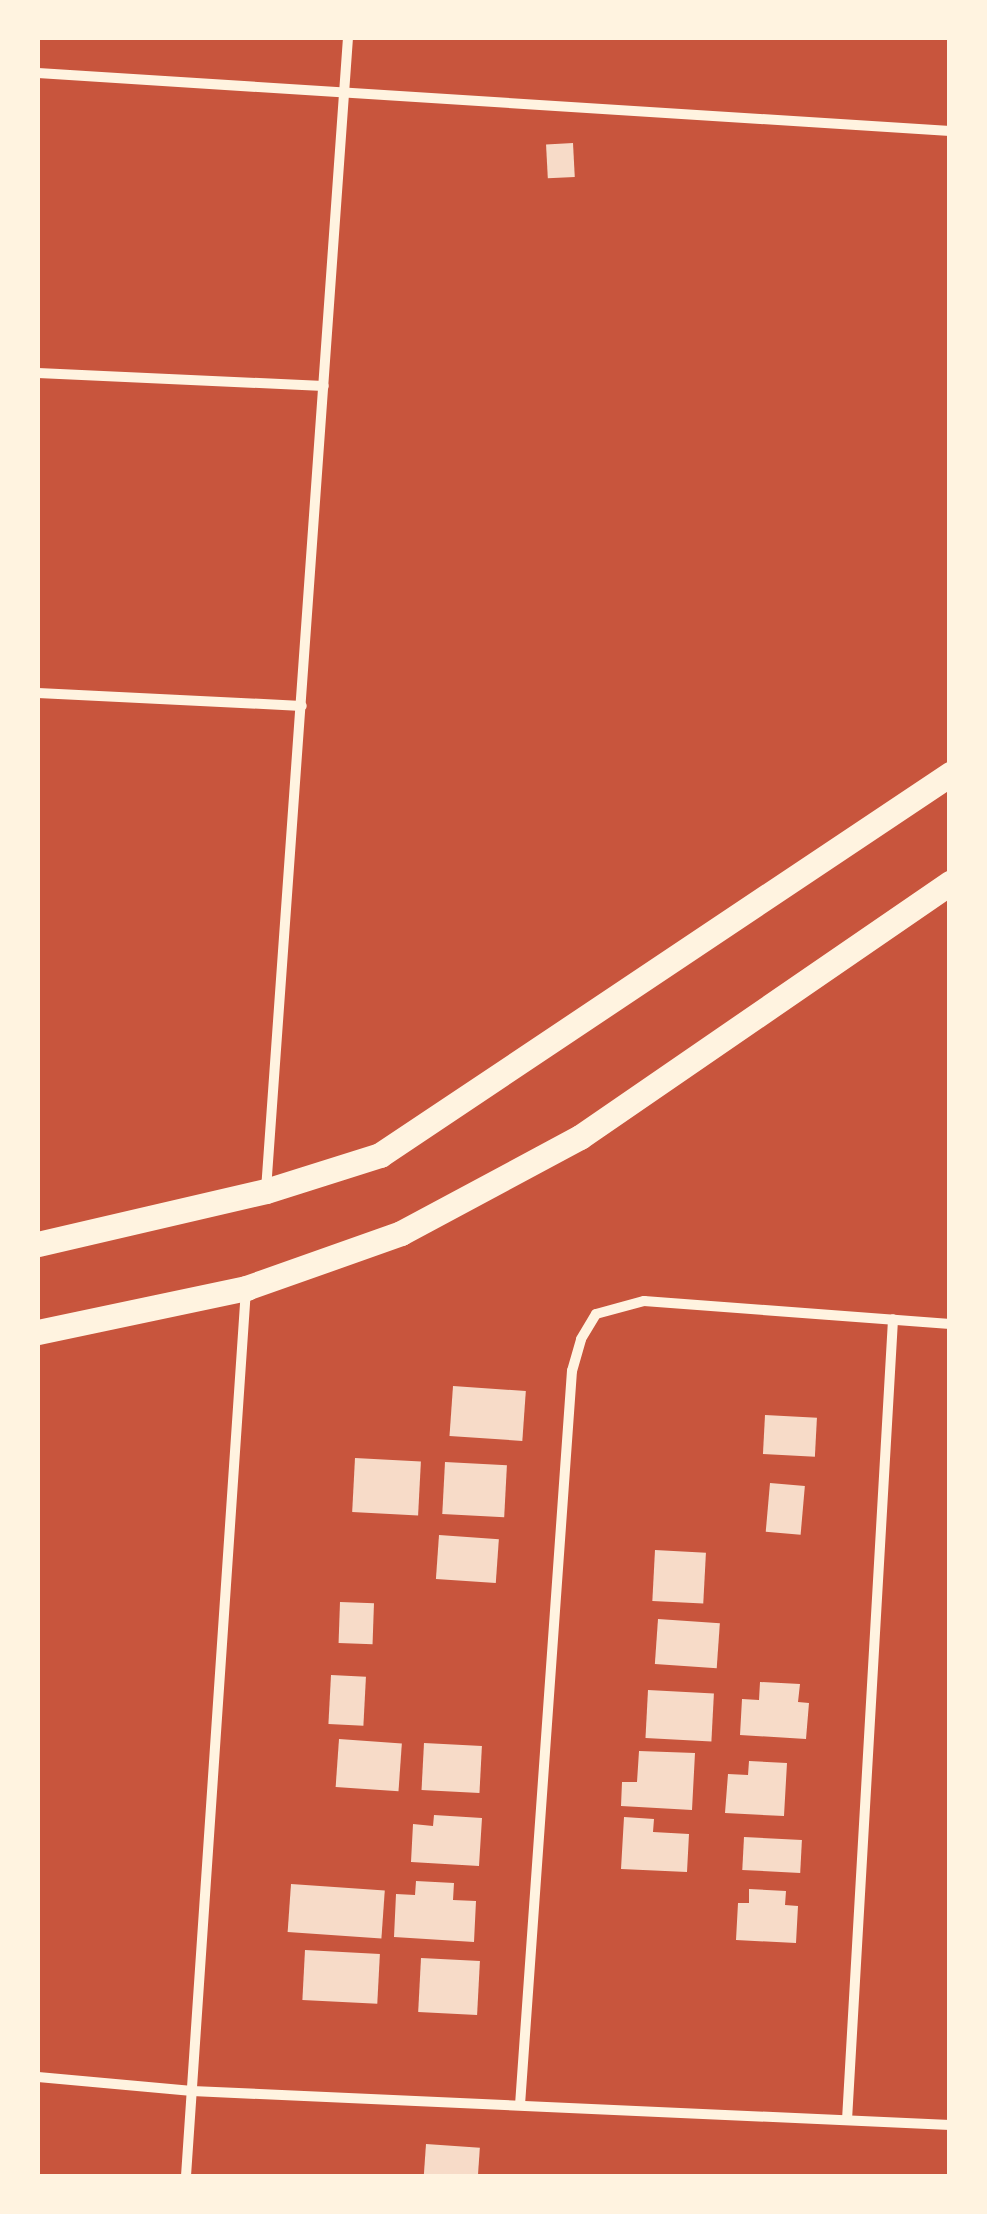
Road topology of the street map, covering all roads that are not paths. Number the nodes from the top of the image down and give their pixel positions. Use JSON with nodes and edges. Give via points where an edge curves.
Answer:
{"nodes":[{"id":1,"x":348,"y":38,"type":"edge"},
{"id":2,"x":38,"y":73,"type":"edge"},
{"id":3,"x":344,"y":94,"type":"junction"},
{"id":4,"x":950,"y":130,"type":"edge"},
{"id":5,"x":38,"y":372,"type":"edge"},
{"id":6,"x":324,"y":386,"type":"junction"},
{"id":7,"x":38,"y":692,"type":"edge"},
{"id":8,"x":302,"y":706,"type":"junction"},
{"id":9,"x":950,"y":774,"type":"edge"},
{"id":10,"x":950,"y":882,"type":"edge"},
{"id":11,"x":266,"y":1191,"type":"junction"},
{"id":12,"x":38,"y":1244,"type":"edge"},
{"id":13,"x":246,"y":1288,"type":"junction"},
{"id":14,"x":893,"y":1319,"type":"junction"},
{"id":15,"x":950,"y":1324,"type":"edge"},
{"id":16,"x":38,"y":1332,"type":"edge"},
{"id":17,"x":38,"y":2077,"type":"edge"},
{"id":18,"x":192,"y":2091,"type":"junction"},
{"id":19,"x":520,"y":2105,"type":"junction"},
{"id":20,"x":847,"y":2120,"type":"junction"},
{"id":21,"x":950,"y":2125,"type":"edge"},
{"id":22,"x":186,"y":2176,"type":"edge"}],
"edges":[{"from":1,"to":3,"type":"street"},
{"from":2,"to":3,"type":"street"},
{"from":3,"to":4,"type":"street"},
{"from":3,"to":6,"type":"street"},
{"from":5,"to":6,"type":"street"},
{"from":6,"to":8,"type":"street"},
{"from":7,"to":8,"type":"street"},
{"from":8,"to":11,"type":"street"},
{"from":9,"to":11,"type":"main road","via":[[380,1155]]},
{"from":10,"to":13,"type":"main road","via":[[580,1137],[402,1233]]},
{"from":11,"to":12,"type":"main road"},
{"from":13,"to":16,"type":"main road"},
{"from":13,"to":18,"type":"street"},
{"from":14,"to":15,"type":"street"},
{"from":14,"to":19,"type":"street","via":[[644,1301],[596,1314],[581,1339],[572,1371]]},
{"from":14,"to":20,"type":"street"},
{"from":17,"to":18,"type":"street"},
{"from":18,"to":19,"type":"street"},
{"from":18,"to":22,"type":"street"},
{"from":19,"to":20,"type":"street"},
{"from":20,"to":21,"type":"street"}]}
